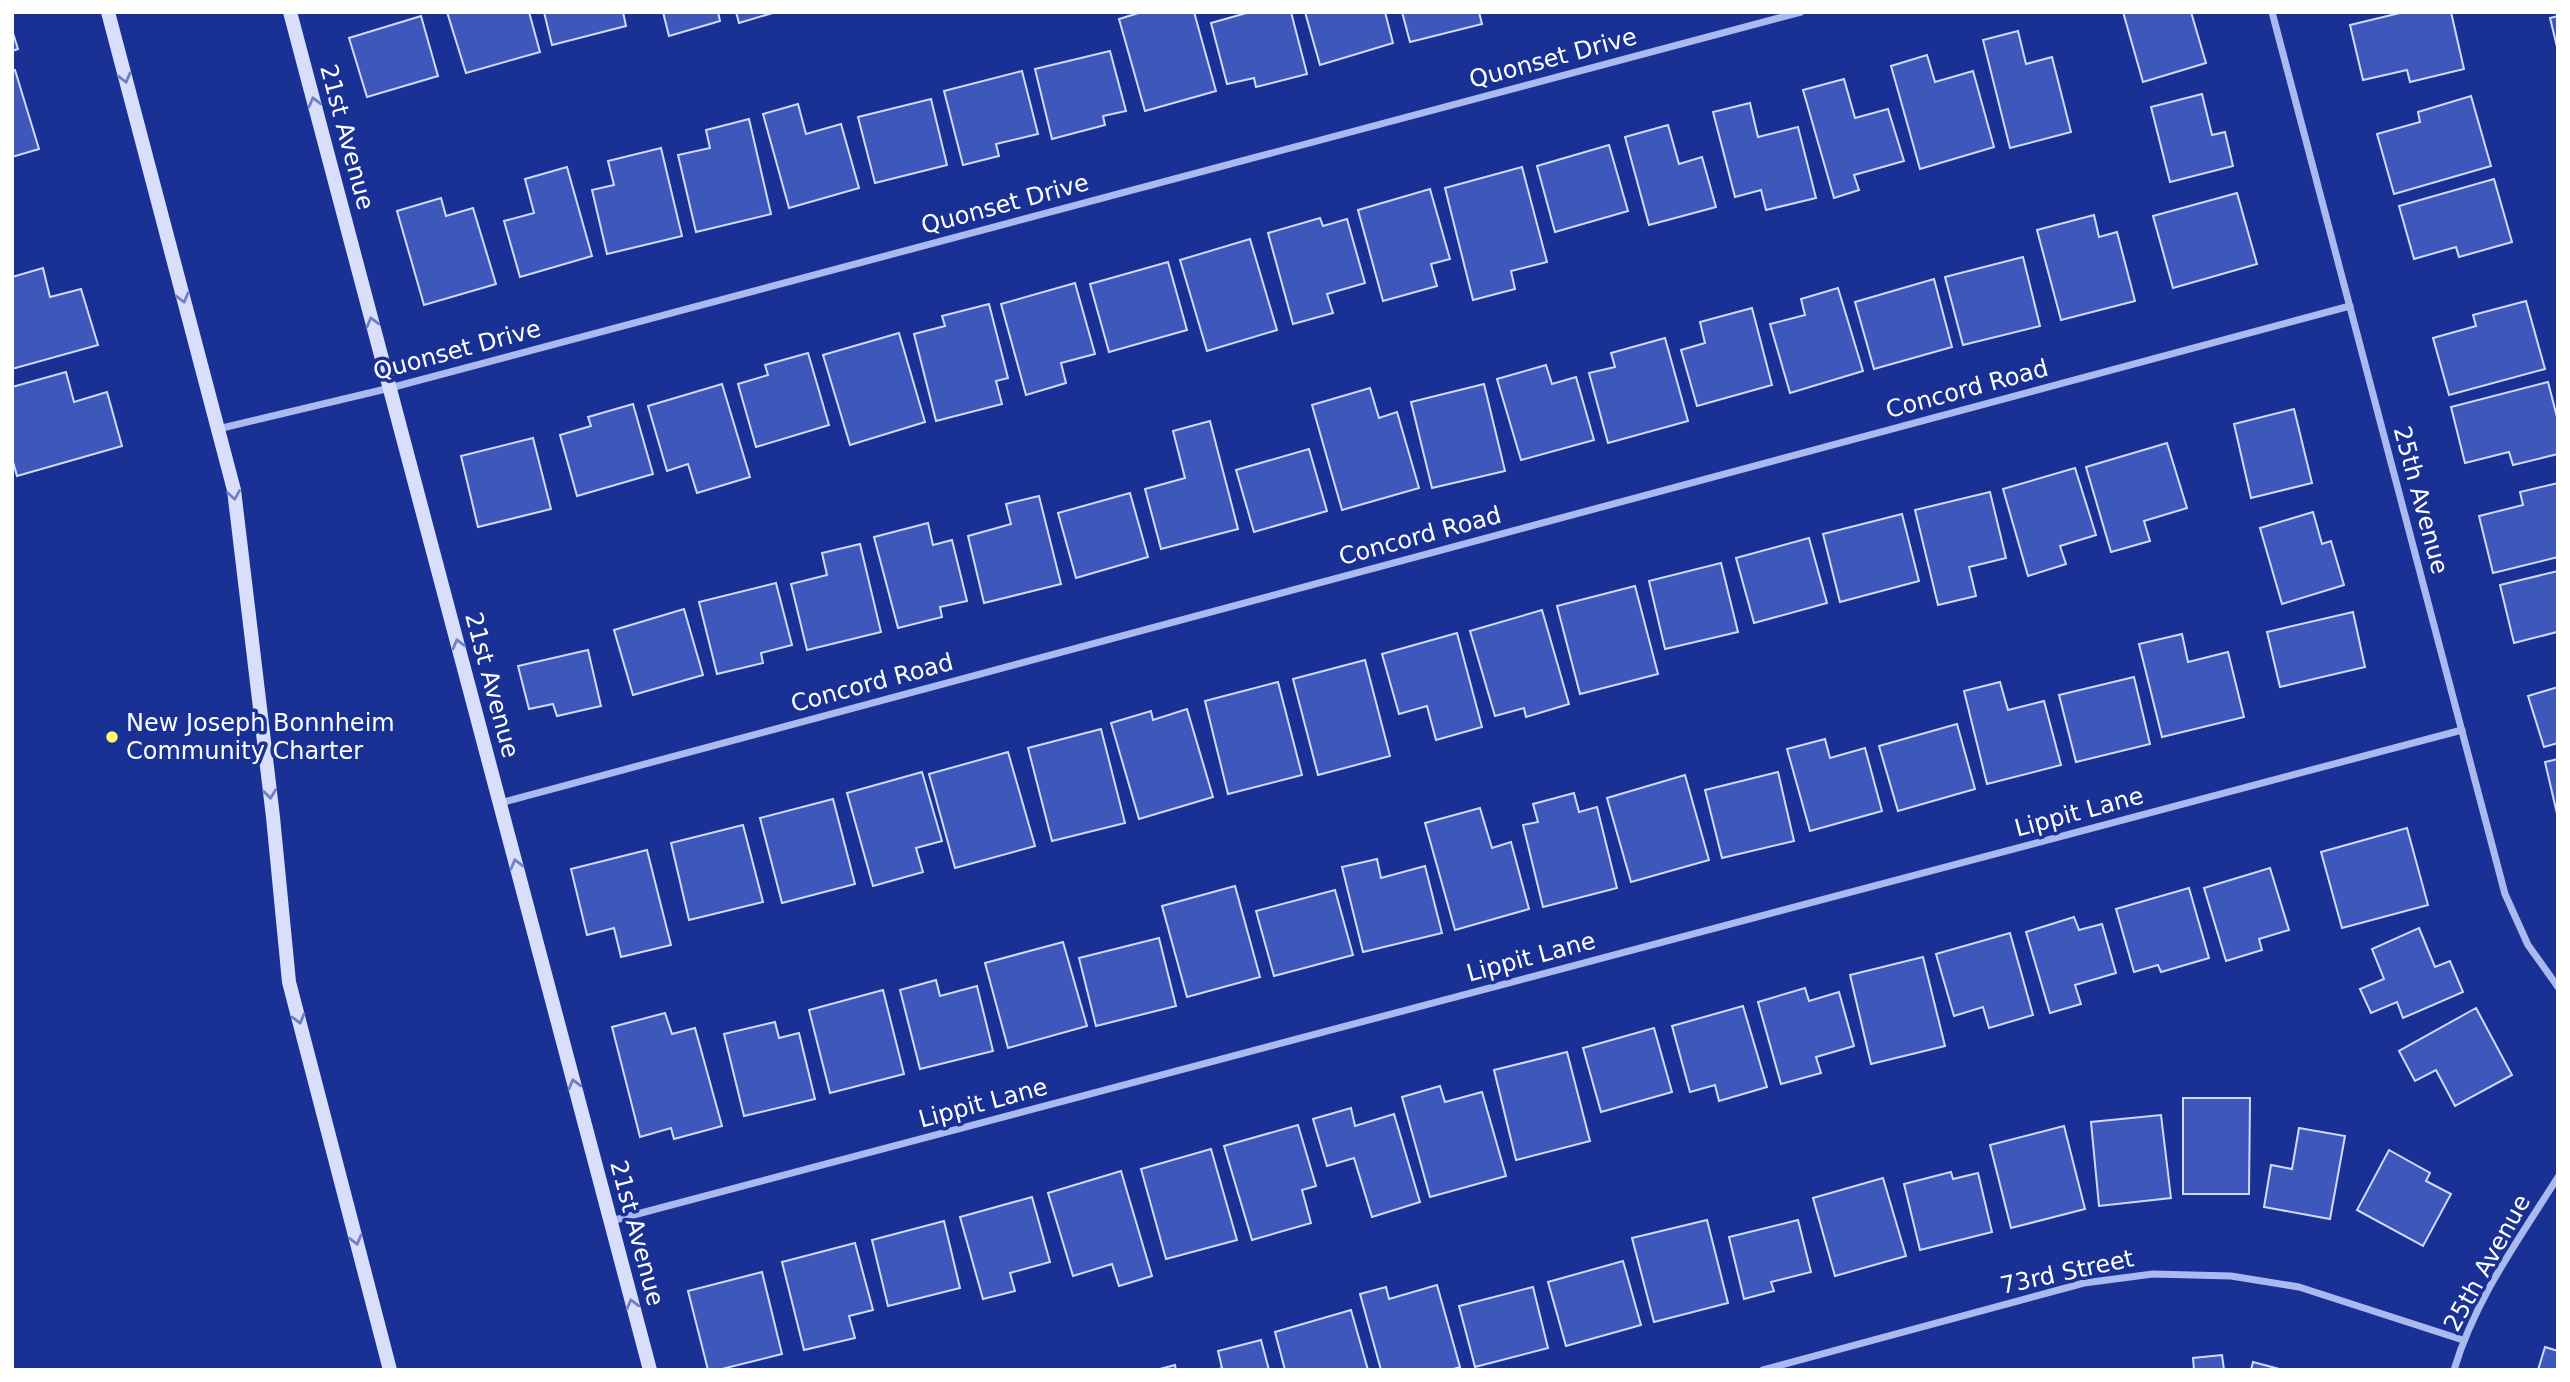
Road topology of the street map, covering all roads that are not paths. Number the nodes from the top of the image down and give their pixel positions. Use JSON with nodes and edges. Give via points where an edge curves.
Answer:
{"nodes":[{"id":1,"x":108,"y":12,"type":"edge"},
{"id":2,"x":290,"y":12,"type":"edge"},
{"id":3,"x":1801,"y":12,"type":"edge"},
{"id":4,"x":2272,"y":12,"type":"edge"},
{"id":5,"x":2350,"y":306,"type":"junction"},
{"id":6,"x":390,"y":388,"type":"junction"},
{"id":7,"x":218,"y":429,"type":"junction"},
{"id":8,"x":2462,"y":730,"type":"junction"},
{"id":9,"x":500,"y":803,"type":"junction"},
{"id":10,"x":2558,"y":987,"type":"edge"},
{"id":11,"x":2558,"y":1177,"type":"edge"},
{"id":12,"x":610,"y":1222,"type":"junction"},
{"id":13,"x":2463,"y":1340,"type":"junction"},
{"id":14,"x":390,"y":1370,"type":"edge"},
{"id":15,"x":650,"y":1370,"type":"edge"},
{"id":16,"x":1763,"y":1370,"type":"edge"},
{"id":17,"x":2454,"y":1370,"type":"edge"}],
"edges":[{"from":1,"to":7,"type":"street","one_way":true},
{"from":6,"to":2,"type":"street","name":"21st Avenue","one_way":true},
{"from":3,"to":6,"type":"street","name":"Quonset Drive"},
{"from":4,"to":5,"type":"street","name":"25th Avenue"},
{"from":5,"to":8,"type":"street","name":"25th Avenue"},
{"from":5,"to":9,"type":"street","name":"Concord Road"},
{"from":6,"to":7,"type":"street","name":"Quonset Drive"},
{"from":9,"to":6,"type":"street","name":"21st Avenue","one_way":true},
{"from":7,"to":14,"type":"street","one_way":true,"via":[[234,490],[289,982]]},
{"from":8,"to":10,"type":"street","name":"25th Avenue","via":[[2505,894],[2528,945]]},
{"from":8,"to":12,"type":"street","name":"Lippit Lane"},
{"from":12,"to":9,"type":"street","name":"21st Avenue","one_way":true},
{"from":11,"to":13,"type":"street","name":"25th Avenue","via":[[2487,1291]]},
{"from":15,"to":12,"type":"street","name":"21st Avenue","one_way":true},
{"from":13,"to":16,"type":"street","name":"73rd Street","via":[[2299,1287],[2231,1276],[2153,1274],[2084,1283]]},
{"from":13,"to":17,"type":"street","name":"25th Avenue"}]}
